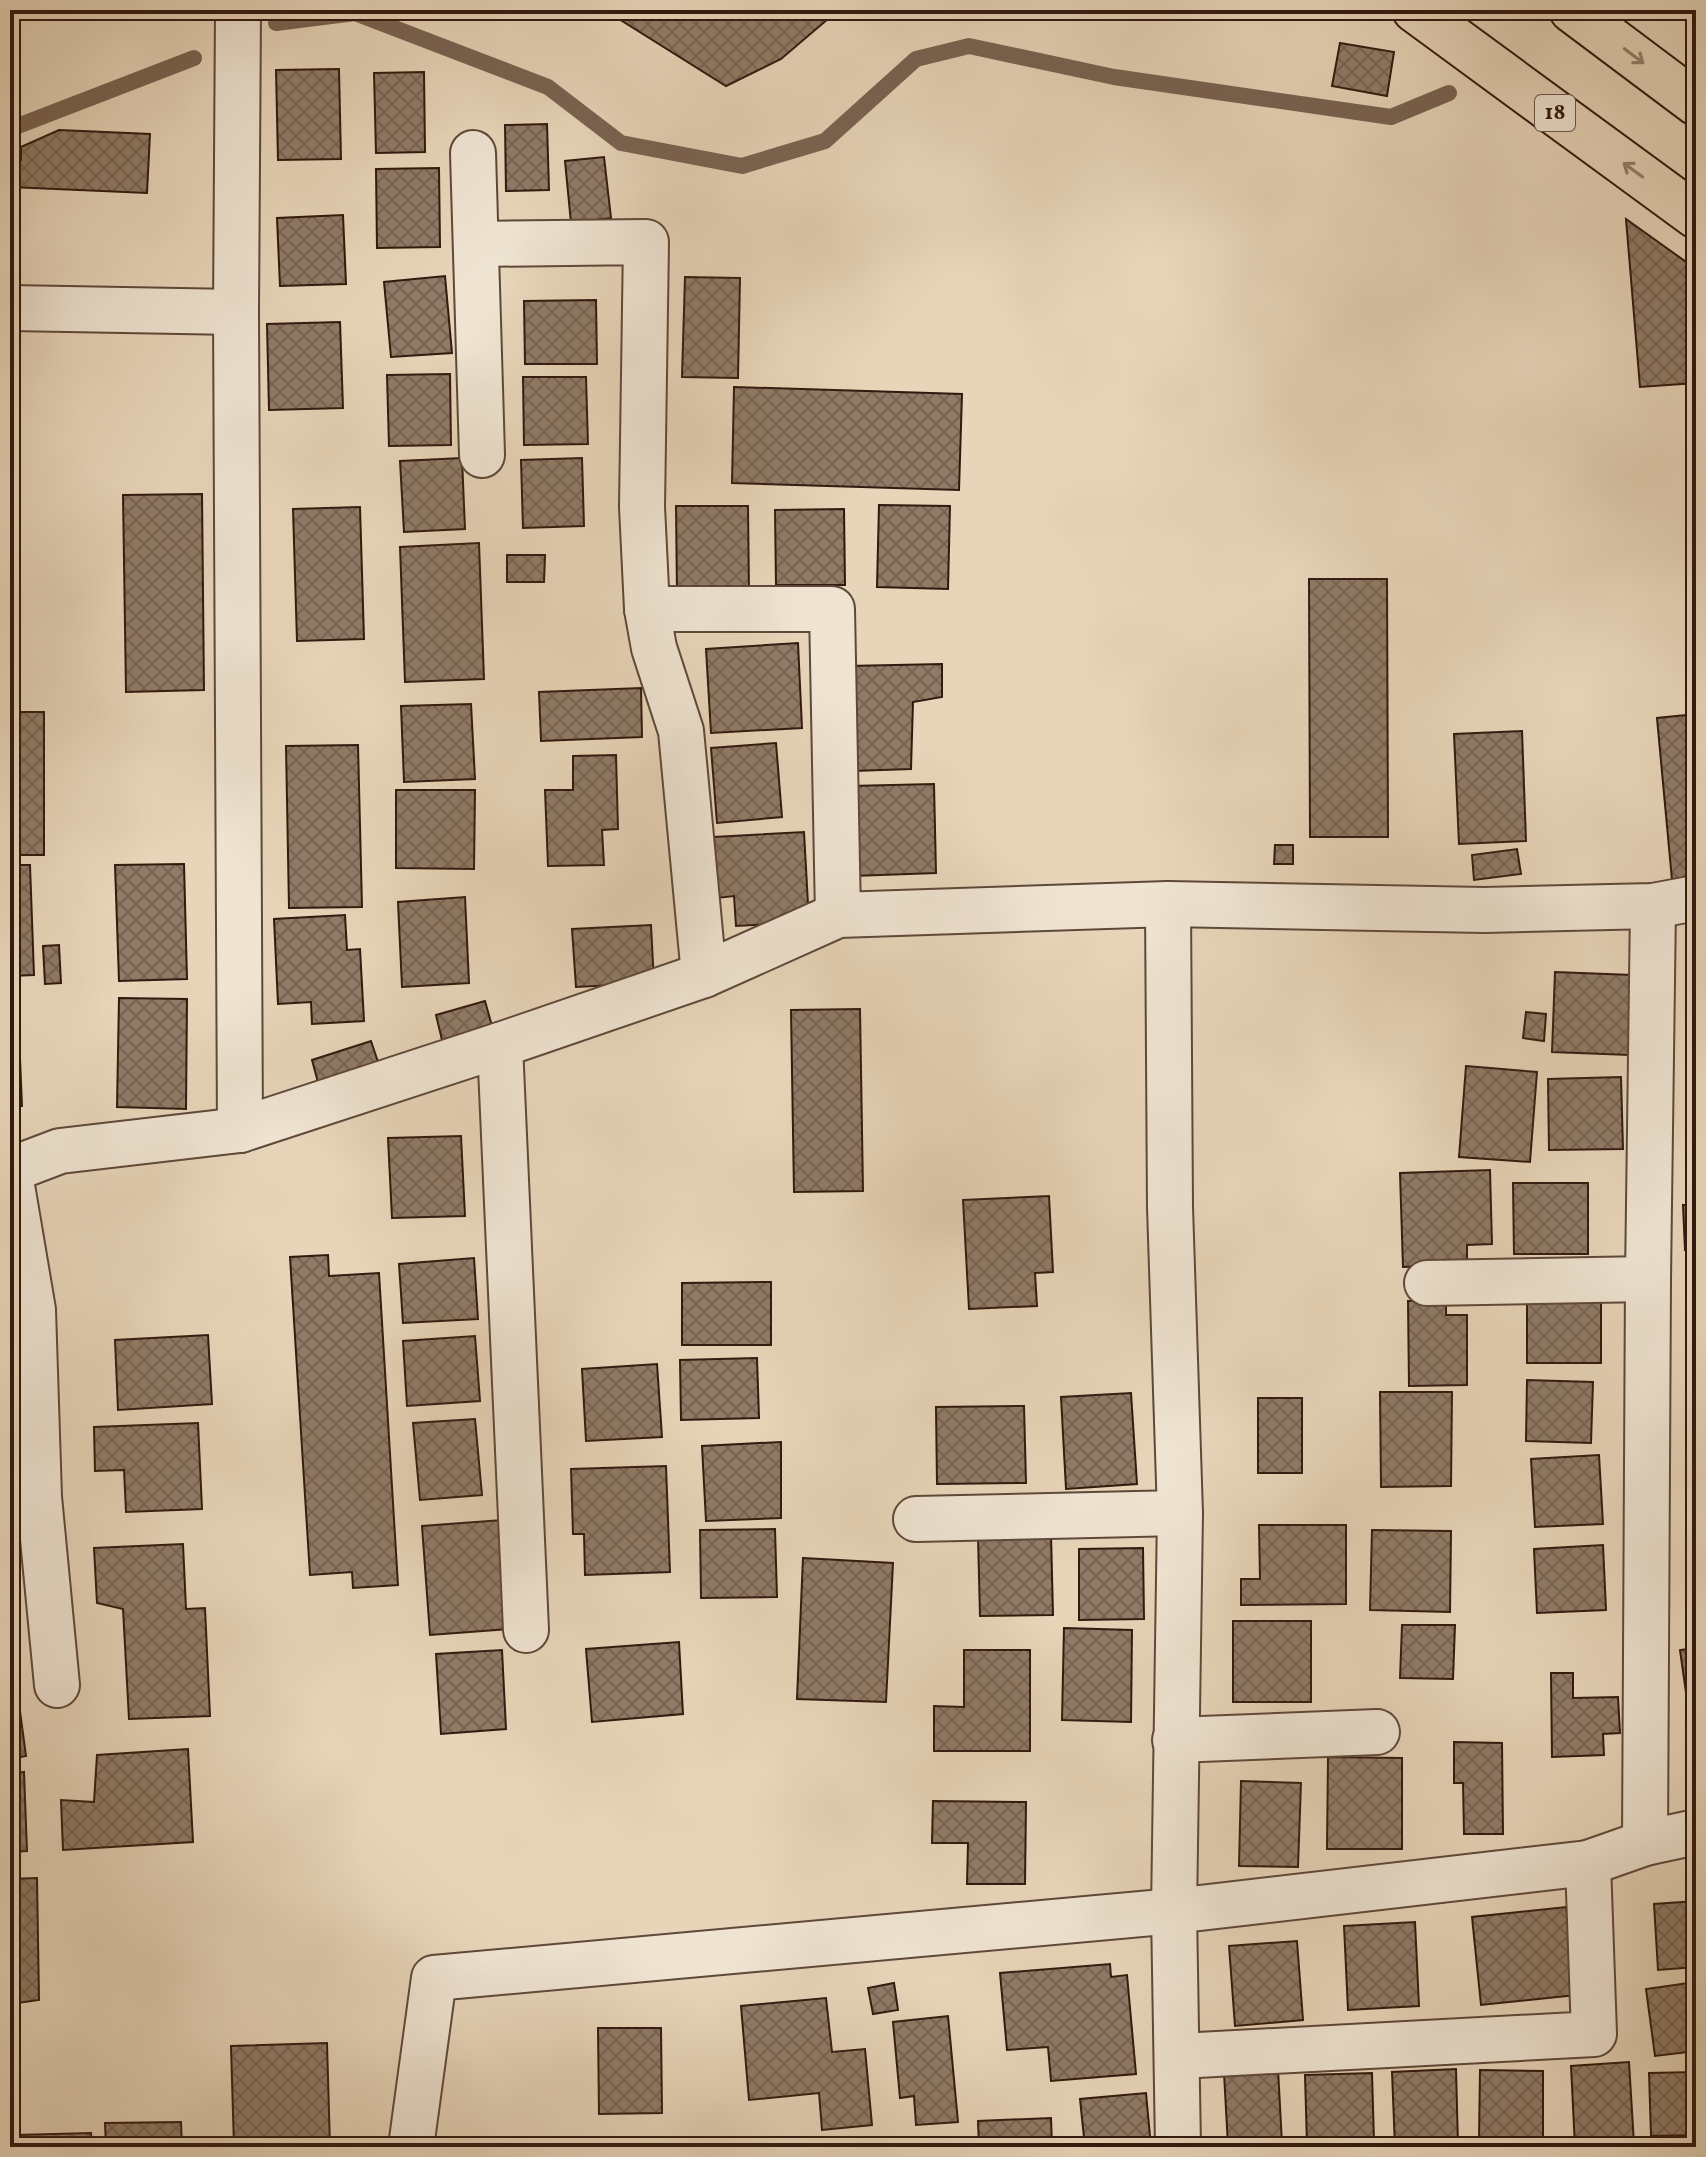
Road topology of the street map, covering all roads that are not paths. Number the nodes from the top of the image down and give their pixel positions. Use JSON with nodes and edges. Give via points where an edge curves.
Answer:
{"nodes":[{"id":1,"x":238,"y":10,"type":"edge"},
{"id":2,"x":1415,"y":10,"type":"edge"},
{"id":3,"x":1572,"y":10,"type":"edge"},
{"id":4,"x":1696,"y":103,"type":"edge"},
{"id":5,"x":473,"y":153,"type":"dead end"},
{"id":6,"x":1696,"y":216,"type":"edge"},
{"id":7,"x":476,"y":244,"type":"junction"},
{"id":8,"x":10,"y":308,"type":"edge"},
{"id":9,"x":236,"y":312,"type":"junction"},
{"id":10,"x":482,"y":455,"type":"dead end"},
{"id":11,"x":647,"y":609,"type":"junction"},
{"id":12,"x":1696,"y":898,"type":"edge"},
{"id":13,"x":1168,"y":904,"type":"junction"},
{"id":14,"x":1653,"y":906,"type":"junction"},
{"id":15,"x":838,"y":915,"type":"junction"},
{"id":16,"x":704,"y":975,"type":"junction"},
{"id":17,"x":500,"y":1045,"type":"junction"},
{"id":18,"x":240,"y":1130,"type":"junction"},
{"id":19,"x":10,"y":1172,"type":"edge"},
{"id":20,"x":1648,"y":1279,"type":"junction"},
{"id":21,"x":1427,"y":1283,"type":"dead end"},
{"id":22,"x":1180,"y":1513,"type":"junction"},
{"id":23,"x":916,"y":1519,"type":"dead end"},
{"id":24,"x":526,"y":1630,"type":"dead end"},
{"id":25,"x":57,"y":1685,"type":"dead end"},
{"id":26,"x":1377,"y":1732,"type":"dead end"},
{"id":27,"x":1175,"y":1740,"type":"junction"},
{"id":28,"x":1696,"y":1832,"type":"edge"},
{"id":29,"x":1645,"y":1843,"type":"junction"},
{"id":30,"x":1588,"y":1863,"type":"junction"},
{"id":31,"x":1174,"y":1911,"type":"junction"},
{"id":32,"x":1179,"y":2056,"type":"junction"},
{"id":33,"x":411,"y":2147,"type":"edge"},
{"id":34,"x":1178,"y":2147,"type":"edge"}],
"edges":[{"from":1,"to":9,"type":"street"},
{"from":6,"to":2,"type":"highway","number":"18","one_way":true},
{"from":3,"to":4,"type":"highway","one_way":true},
{"from":5,"to":7,"type":"street"},
{"from":7,"to":10,"type":"street"},
{"from":7,"to":11,"type":"street","via":[[646,242],[642,507]]},
{"from":8,"to":9,"type":"street"},
{"from":9,"to":18,"type":"street"},
{"from":11,"to":15,"type":"street","via":[[832,609]]},
{"from":11,"to":16,"type":"street","via":[[681,731]]},
{"from":12,"to":14,"type":"street"},
{"from":13,"to":14,"type":"street","via":[[1484,910]]},
{"from":13,"to":15,"type":"street"},
{"from":13,"to":22,"type":"street"},
{"from":14,"to":20,"type":"street"},
{"from":15,"to":16,"type":"street"},
{"from":16,"to":17,"type":"street"},
{"from":17,"to":18,"type":"street"},
{"from":17,"to":24,"type":"street"},
{"from":18,"to":19,"type":"street","via":[[60,1151]]},
{"from":19,"to":25,"type":"street","via":[[33,1310],[39,1497]]},
{"from":20,"to":21,"type":"street"},
{"from":20,"to":29,"type":"street"},
{"from":22,"to":23,"type":"street"},
{"from":22,"to":27,"type":"street"},
{"from":26,"to":27,"type":"street"},
{"from":27,"to":31,"type":"street"},
{"from":28,"to":29,"type":"street"},
{"from":29,"to":30,"type":"street"},
{"from":30,"to":31,"type":"street"},
{"from":30,"to":32,"type":"street","via":[[1594,2034]]},
{"from":31,"to":32,"type":"street"},
{"from":31,"to":33,"type":"street","via":[[434,1978]]},
{"from":32,"to":34,"type":"street"}]}
